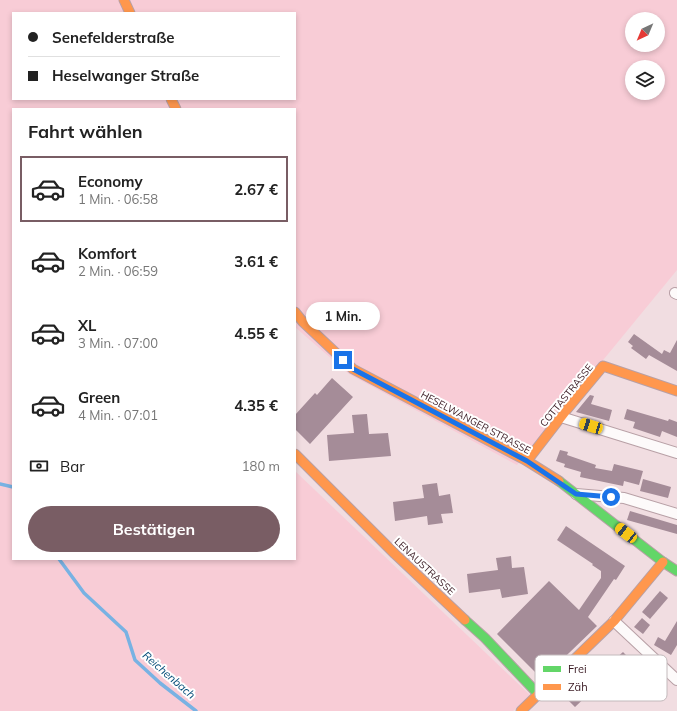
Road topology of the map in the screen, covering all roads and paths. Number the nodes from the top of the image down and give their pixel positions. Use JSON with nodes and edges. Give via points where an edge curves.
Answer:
{"nodes":[{"id":1,"x":124,"y":0,"type":"edge"},
{"id":2,"x":130,"y":12,"type":"edge"},
{"id":3,"x":296,"y":313,"type":"edge"},
{"id":4,"x":677,"y":391,"type":"edge"},
{"id":5,"x":561,"y":417,"type":"junction"},
{"id":6,"x":677,"y":453,"type":"edge"},
{"id":7,"x":296,"y":455,"type":"edge"},
{"id":8,"x":527,"y":461,"type":"junction"},
{"id":9,"x":576,"y":494,"type":"junction"},
{"id":10,"x":677,"y":514,"type":"edge"},
{"id":11,"x":663,"y":562,"type":"junction"},
{"id":12,"x":677,"y":571,"type":"edge"},
{"id":13,"x":614,"y":620,"type":"junction"},
{"id":14,"x":579,"y":655,"type":"edge"},
{"id":15,"x":651,"y":655,"type":"edge"},
{"id":16,"x":667,"y":670,"type":"edge"},
{"id":17,"x":677,"y":680,"type":"edge"},
{"id":18,"x":535,"y":691,"type":"edge"},
{"id":19,"x":535,"y":699,"type":"edge"},
{"id":20,"x":521,"y":711,"type":"edge"}],
"edges":[{"from":1,"to":2,"type":"street"},
{"from":3,"to":8,"type":"street","name":"HESELWANGER STRASSE","via":[[353,369]]},
{"from":4,"to":5,"type":"street","name":"COTTASTRASSE","via":[[603,366]]},
{"from":5,"to":6,"type":"street"},
{"from":5,"to":8,"type":"street","name":"COTTASTRASSE"},
{"from":7,"to":18,"type":"street","name":"LENAUSTRASSE","via":[[395,554],[485,638]]},
{"from":8,"to":9,"type":"street","name":"HESELWANGER STRASSE"},
{"from":9,"to":10,"type":"street","via":[[624,498]]},
{"from":9,"to":11,"type":"street","name":"HESELWANGER STRASSE"},
{"from":11,"to":12,"type":"street","name":"HESELWANGER STRASSE"},
{"from":11,"to":13,"type":"street"},
{"from":13,"to":14,"type":"street"},
{"from":13,"to":15,"type":"street"},
{"from":16,"to":17,"type":"street"},
{"from":19,"to":20,"type":"street"}]}
